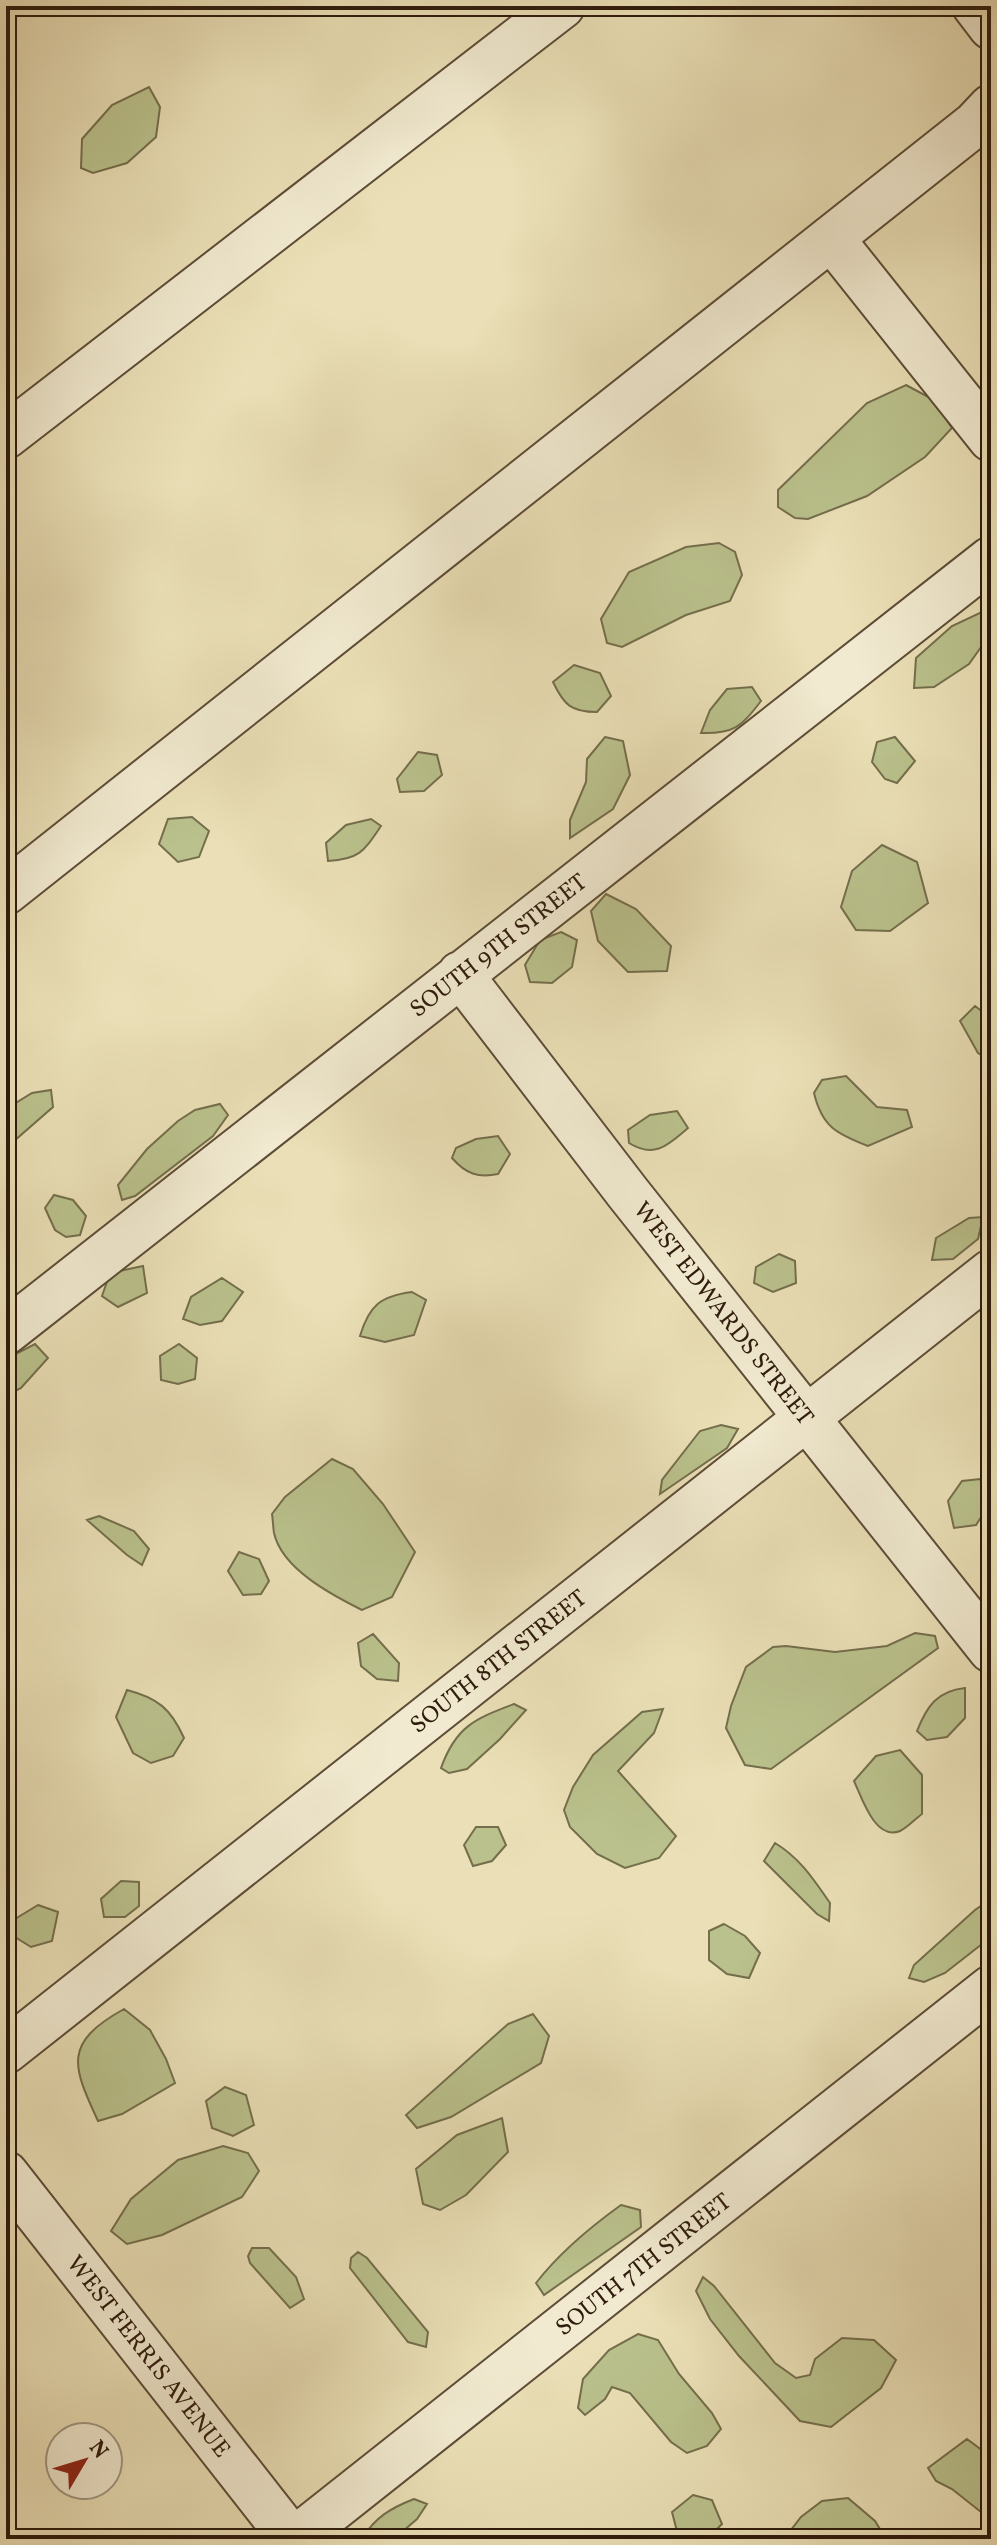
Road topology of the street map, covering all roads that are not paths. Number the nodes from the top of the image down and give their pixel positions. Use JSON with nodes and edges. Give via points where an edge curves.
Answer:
{"nodes":[{"id":1,"x":562,"y":6,"type":"edge"},
{"id":2,"x":975,"y":6,"type":"edge"},
{"id":3,"x":991,"y":27,"type":"edge"},
{"id":4,"x":991,"y":107,"type":"edge"},
{"id":5,"x":831,"y":238,"type":"junction"},
{"id":6,"x":6,"y":436,"type":"edge"},
{"id":7,"x":991,"y":439,"type":"edge"},
{"id":8,"x":991,"y":559,"type":"edge"},
{"id":9,"x":6,"y":892,"type":"edge"},
{"id":10,"x":460,"y":974,"type":"junction"},
{"id":11,"x":991,"y":1272,"type":"edge"},
{"id":12,"x":6,"y":1332,"type":"edge"},
{"id":13,"x":806,"y":1416,"type":"junction"},
{"id":14,"x":991,"y":1650,"type":"edge"},
{"id":15,"x":991,"y":1988,"type":"edge"},
{"id":16,"x":6,"y":2051,"type":"edge"},
{"id":17,"x":6,"y":2174,"type":"edge"},
{"id":18,"x":293,"y":2539,"type":"edge"}],
"edges":[{"from":1,"to":6,"type":"street"},
{"from":2,"to":3,"type":"street"},
{"from":4,"to":5,"type":"street"},
{"from":5,"to":7,"type":"street"},
{"from":5,"to":9,"type":"street"},
{"from":8,"to":10,"type":"street","name":"SOUTH 9TH STREET"},
{"from":10,"to":12,"type":"street","name":"SOUTH 9TH STREET"},
{"from":10,"to":13,"type":"street","name":"WEST EDWARDS STREET"},
{"from":11,"to":13,"type":"street","name":"SOUTH 8TH STREET"},
{"from":13,"to":14,"type":"street","name":"WEST EDWARDS STREET"},
{"from":13,"to":16,"type":"street","name":"SOUTH 8TH STREET"},
{"from":15,"to":18,"type":"street","name":"SOUTH 7TH STREET"},
{"from":17,"to":18,"type":"street","name":"WEST FERRIS AVENUE"}]}
